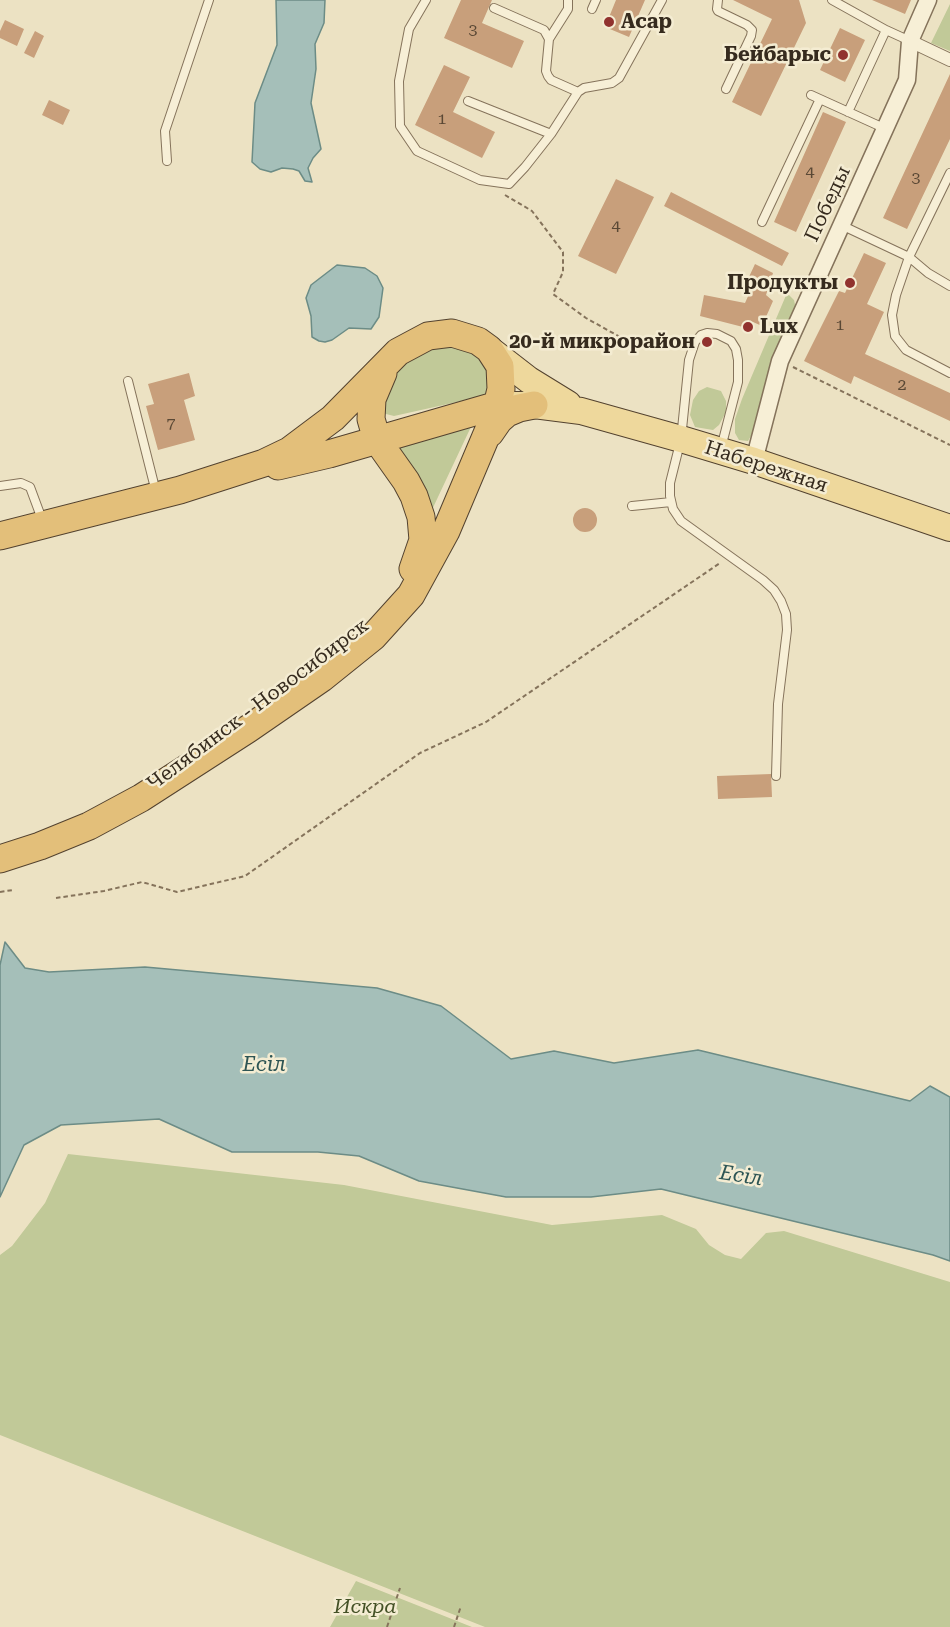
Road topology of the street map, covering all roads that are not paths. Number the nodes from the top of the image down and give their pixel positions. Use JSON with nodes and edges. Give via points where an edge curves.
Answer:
{"nodes":[{"id":1,"x":209,"y":0,"type":"edge"},
{"id":2,"x":426,"y":0,"type":"edge"},
{"id":3,"x":568,"y":0,"type":"edge"},
{"id":4,"x":662,"y":0,"type":"edge"},
{"id":5,"x":718,"y":0,"type":"edge"},
{"id":6,"x":832,"y":0,"type":"edge"},
{"id":7,"x":928,"y":0,"type":"edge"},
{"id":8,"x":494,"y":8,"type":"dead end"},
{"id":9,"x":886,"y":30,"type":"junction"},
{"id":10,"x":549,"y":39,"type":"junction"},
{"id":11,"x":910,"y":41,"type":"junction"},
{"id":12,"x":950,"y":60,"type":"edge"},
{"id":13,"x":726,"y":89,"type":"dead end"},
{"id":14,"x":578,"y":92,"type":"junction"},
{"id":15,"x":811,"y":95,"type":"dead end"},
{"id":16,"x":820,"y":99,"type":"junction"},
{"id":17,"x":468,"y":101,"type":"dead end"},
{"id":18,"x":849,"y":112,"type":"junction"},
{"id":19,"x":886,"y":129,"type":"junction"},
{"id":20,"x":551,"y":134,"type":"junction"},
{"id":21,"x":167,"y":161,"type":"dead end"},
{"id":22,"x":950,"y":173,"type":"edge"},
{"id":23,"x":762,"y":222,"type":"dead end"},
{"id":24,"x":841,"y":225,"type":"junction"},
{"id":25,"x":909,"y":257,"type":"junction"},
{"id":26,"x":950,"y":286,"type":"edge"},
{"id":27,"x":489,"y":349,"type":"junction"},
{"id":28,"x":398,"y":352,"type":"junction"},
{"id":29,"x":950,"y":373,"type":"edge"},
{"id":30,"x":128,"y":381,"type":"dead end"},
{"id":31,"x":372,"y":399,"type":"junction"},
{"id":32,"x":498,"y":405,"type":"junction"},
{"id":33,"x":534,"y":405,"type":"junction"},
{"id":34,"x":581,"y":411,"type":"junction"},
{"id":35,"x":420,"y":427,"type":"junction"},
{"id":36,"x":681,"y":439,"type":"junction"},
{"id":37,"x":377,"y":440,"type":"junction"},
{"id":38,"x":482,"y":447,"type":"junction"},
{"id":39,"x":720,"y":452,"type":"junction"},
{"id":40,"x":754,"y":462,"type":"junction"},
{"id":41,"x":0,"y":486,"type":"edge"},
{"id":42,"x":169,"y":493,"type":"junction"},
{"id":43,"x":671,"y":502,"type":"junction"},
{"id":44,"x":632,"y":506,"type":"dead end"},
{"id":45,"x":44,"y":525,"type":"junction"},
{"id":46,"x":950,"y":528,"type":"edge"},
{"id":47,"x":0,"y":536,"type":"edge"},
{"id":48,"x":776,"y":776,"type":"dead end"},
{"id":49,"x":40,"y":846,"type":"junction"},
{"id":50,"x":0,"y":859,"type":"edge"}],
"edges":[{"from":1,"to":21,"type":"lane","via":[[165,131]]},
{"from":2,"to":20,"type":"lane","via":[[409,29],[399,81],[400,126],[417,152],[480,180],[509,184]]},
{"from":3,"to":10,"type":"lane","via":[[568,9]]},
{"from":4,"to":14,"type":"lane","via":[[619,78]]},
{"from":5,"to":13,"type":"lane","via":[[718,11],[752,30]]},
{"from":6,"to":9,"type":"lane"},
{"from":7,"to":11,"type":"street","name":"Победы"},
{"from":8,"to":10,"type":"lane","via":[[541,28]]},
{"from":9,"to":11,"type":"lane"},
{"from":9,"to":18,"type":"lane"},
{"from":10,"to":14,"type":"lane","via":[[548,76]]},
{"from":11,"to":12,"type":"street"},
{"from":11,"to":19,"type":"street","name":"Победы","via":[[907,80]]},
{"from":14,"to":20,"type":"lane"},
{"from":15,"to":16,"type":"lane"},
{"from":16,"to":18,"type":"lane"},
{"from":16,"to":23,"type":"lane"},
{"from":17,"to":20,"type":"lane"},
{"from":18,"to":19,"type":"lane"},
{"from":19,"to":24,"type":"street","name":"Победы"},
{"from":22,"to":25,"type":"lane"},
{"from":24,"to":25,"type":"lane"},
{"from":24,"to":40,"type":"street","name":"Победы","via":[[780,361]]},
{"from":25,"to":26,"type":"lane"},
{"from":25,"to":29,"type":"lane","via":[[893,305],[896,336],[906,350]]},
{"from":27,"to":28,"type":"highway","via":[[452,333],[419,339]]},
{"from":27,"to":32,"type":"highway","name":"Челябинск - Новосибирск","via":[[501,371]]},
{"from":27,"to":34,"type":"main road","name":"Набережная","via":[[529,380]]},
{"from":28,"to":31,"type":"highway"},
{"from":28,"to":42,"type":"highway","via":[[333,418],[289,451],[264,463]]},
{"from":30,"to":42,"type":"lane"},
{"from":31,"to":35,"type":"highway","via":[[376,414],[388,424]]},
{"from":31,"to":37,"type":"highway","via":[[371,419]]},
{"from":32,"to":33,"type":"main road","name":"Набережная"},
{"from":32,"to":35,"type":"highway"},
{"from":32,"to":38,"type":"highway","name":"Челябинск - Новосибирск"},
{"from":33,"to":34,"type":"main road","name":"Набережная"},
{"from":33,"to":38,"type":"highway","via":[[503,416]]},
{"from":34,"to":36,"type":"main road","name":"Набережная"},
{"from":35,"to":37,"type":"highway"},
{"from":36,"to":39,"type":"main road","name":"Набережная"},
{"from":36,"to":39,"type":"lane","via":[[689,360],[695,342],[701,335],[717,334],[736,349],[738,382]]},
{"from":36,"to":43,"type":"lane","via":[[670,483]]},
{"from":37,"to":42,"type":"highway"},
{"from":37,"to":49,"type":"highway","name":"Челябинск - Новосибирск","via":[[414,496],[423,523],[419,554],[402,589],[364,628],[316,667],[195,756],[115,809]]},
{"from":38,"to":49,"type":"highway","name":"Челябинск - Новосибирск","via":[[423,577],[373,637],[322,678],[141,798]]},
{"from":39,"to":40,"type":"main road","name":"Набережная"},
{"from":40,"to":46,"type":"main road","name":"Набережная"},
{"from":41,"to":45,"type":"lane","via":[[21,483],[30,487]]},
{"from":42,"to":45,"type":"highway"},
{"from":43,"to":44,"type":"lane"},
{"from":43,"to":48,"type":"lane","via":[[681,521],[774,590],[786,614]]},
{"from":45,"to":47,"type":"highway"},
{"from":49,"to":50,"type":"highway","name":"Челябинск - Новосибирск"}]}
